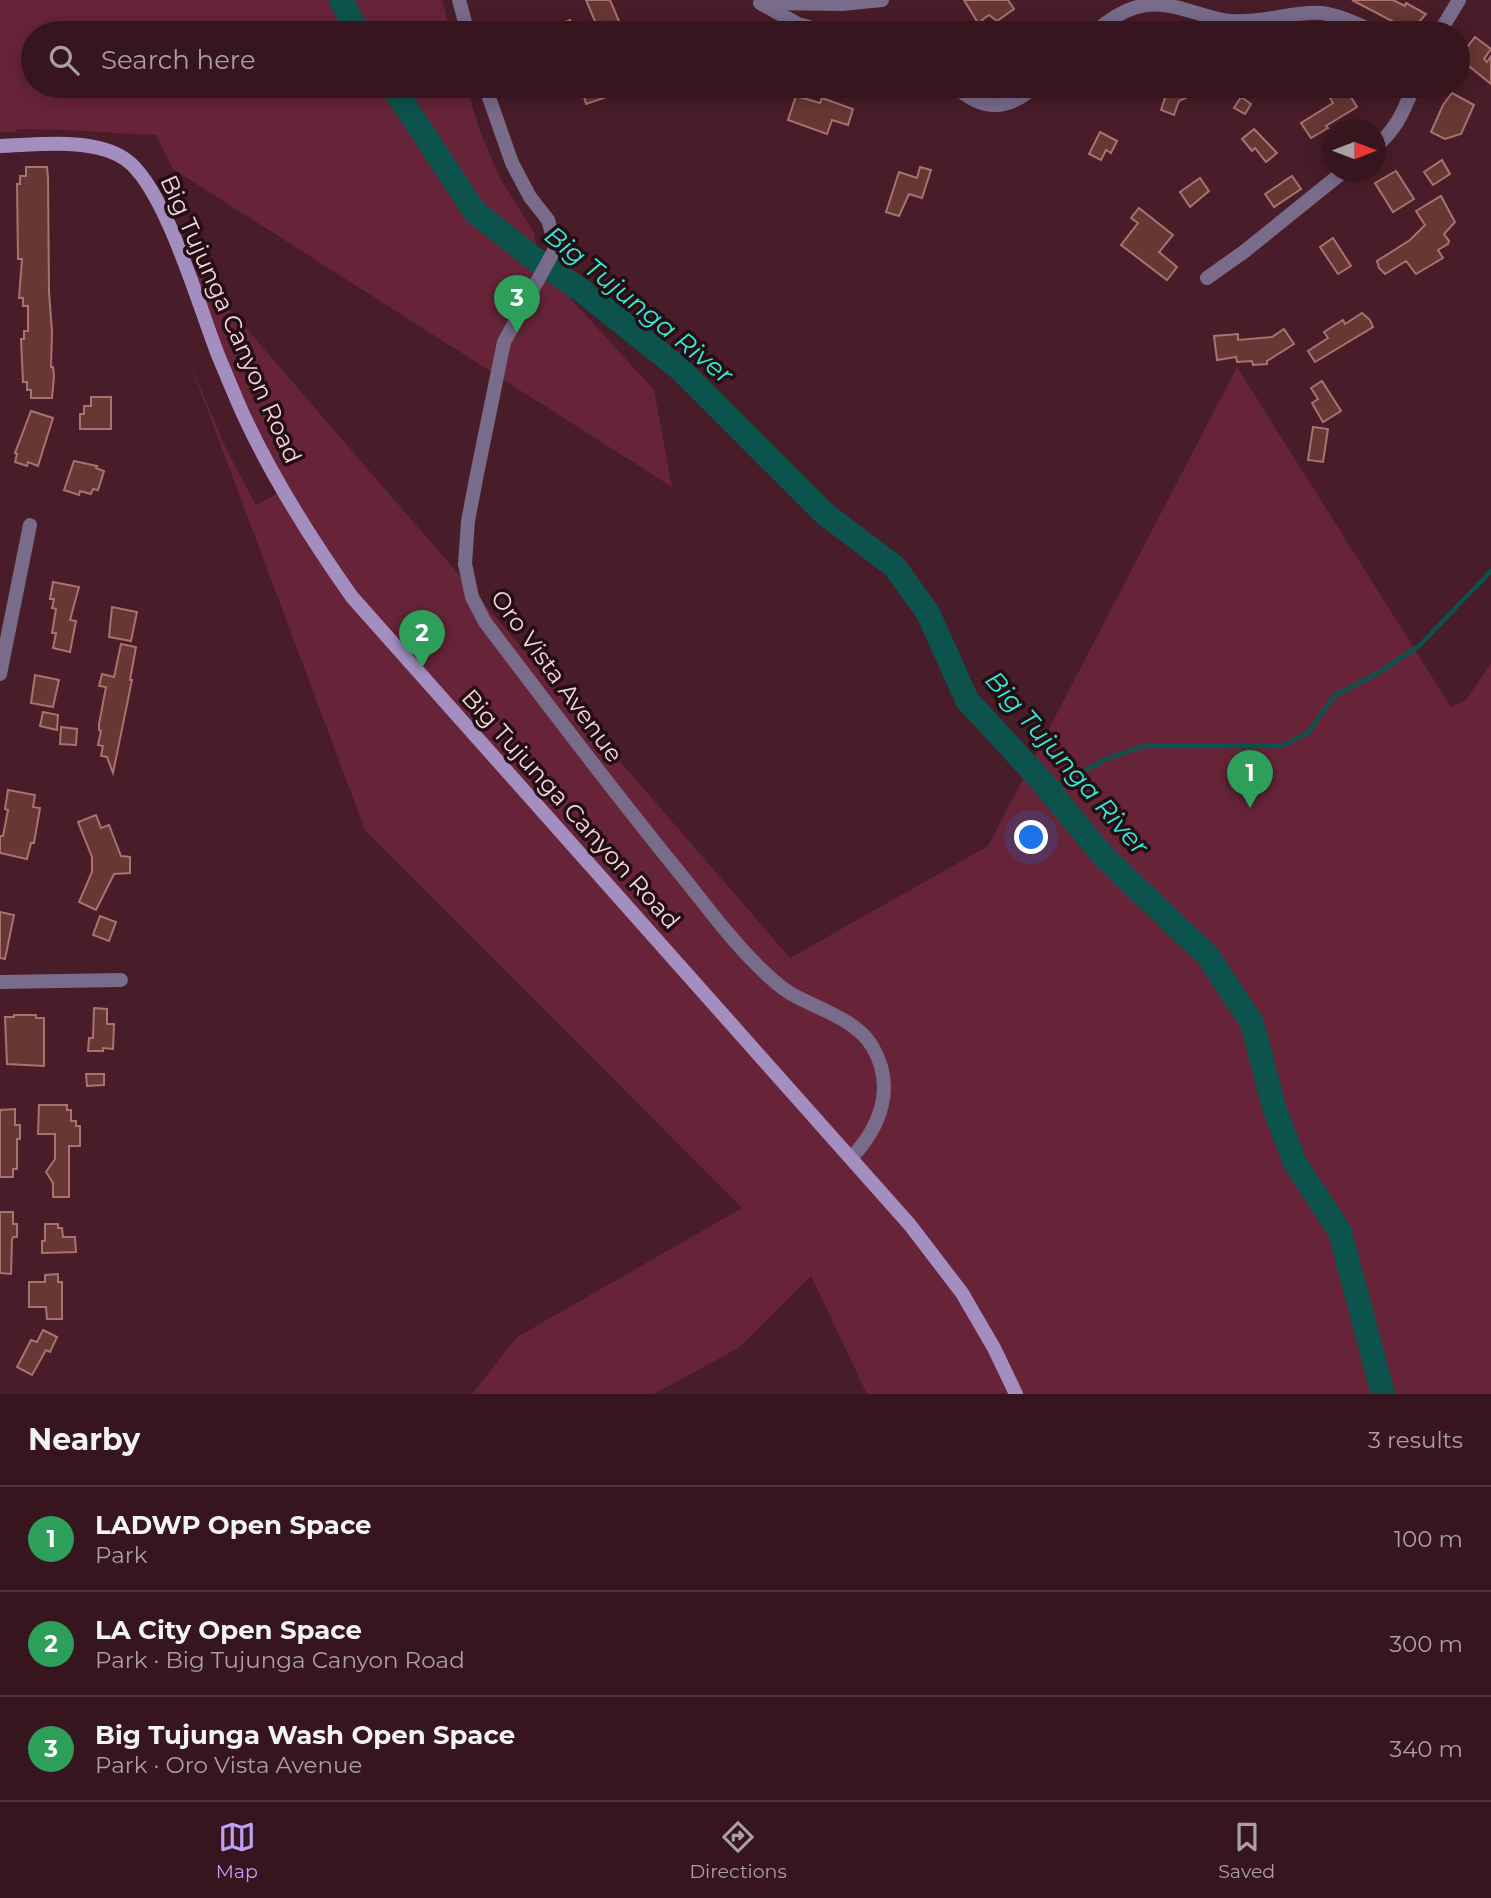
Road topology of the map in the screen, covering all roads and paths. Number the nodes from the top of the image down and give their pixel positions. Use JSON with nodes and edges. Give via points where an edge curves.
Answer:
{"nodes":[{"id":1,"x":459,"y":0,"type":"edge"},
{"id":2,"x":881,"y":0,"type":"edge"},
{"id":3,"x":1459,"y":0,"type":"edge"},
{"id":4,"x":759,"y":2,"type":"edge"},
{"id":5,"x":465,"y":21,"type":"edge"},
{"id":6,"x":793,"y":21,"type":"edge"},
{"id":7,"x":1111,"y":21,"type":"edge"},
{"id":8,"x":1233,"y":21,"type":"edge"},
{"id":9,"x":1233,"y":21,"type":"edge"},
{"id":10,"x":1260,"y":21,"type":"edge"},
{"id":11,"x":1260,"y":21,"type":"edge"},
{"id":12,"x":1349,"y":21,"type":"edge"},
{"id":13,"x":1446,"y":21,"type":"edge"},
{"id":14,"x":489,"y":98,"type":"edge"},
{"id":15,"x":972,"y":98,"type":"edge"},
{"id":16,"x":1021,"y":98,"type":"edge"},
{"id":17,"x":1409,"y":98,"type":"edge"},
{"id":18,"x":1386,"y":138,"type":"edge"},
{"id":19,"x":0,"y":146,"type":"edge"},
{"id":20,"x":1330,"y":182,"type":"edge"},
{"id":21,"x":1207,"y":278,"type":"dead end"},
{"id":22,"x":30,"y":525,"type":"dead end"},
{"id":23,"x":3,"y":646,"type":"edge"},
{"id":24,"x":0,"y":674,"type":"edge"},
{"id":25,"x":121,"y":980,"type":"dead end"},
{"id":26,"x":0,"y":982,"type":"edge"},
{"id":27,"x":852,"y":1157,"type":"junction"},
{"id":28,"x":1016,"y":1394,"type":"edge"}],
"edges":[{"from":1,"to":5,"type":"street"},
{"from":2,"to":4,"type":"street"},
{"from":3,"to":13,"type":"street"},
{"from":4,"to":6,"type":"street"},
{"from":7,"to":8,"type":"street","via":[[1127,10],[1158,4]]},
{"from":9,"to":10,"type":"street"},
{"from":11,"to":12,"type":"street","via":[[1318,13]]},
{"from":14,"to":27,"type":"street","name":"Oro Vista Avenue","via":[[512,163],[548,220],[556,247],[504,342],[468,521],[465,564],[474,604],[595,769],[759,967],[795,996],[844,1021],[873,1047],[885,1082],[884,1100],[872,1132]]},
{"from":15,"to":16,"type":"street","via":[[997,106]]},
{"from":17,"to":18,"type":"street"},
{"from":19,"to":27,"type":"street","name":"Big Tujunga Canyon Road","via":[[91,146],[115,153],[145,177],[233,391],[269,466],[352,597]]},
{"from":20,"to":21,"type":"street"},
{"from":22,"to":23,"type":"street"},
{"from":23,"to":24,"type":"street"},
{"from":25,"to":26,"type":"street"},
{"from":27,"to":28,"type":"street","name":"Big Tujunga Canyon Road","via":[[962,1293]]}]}
